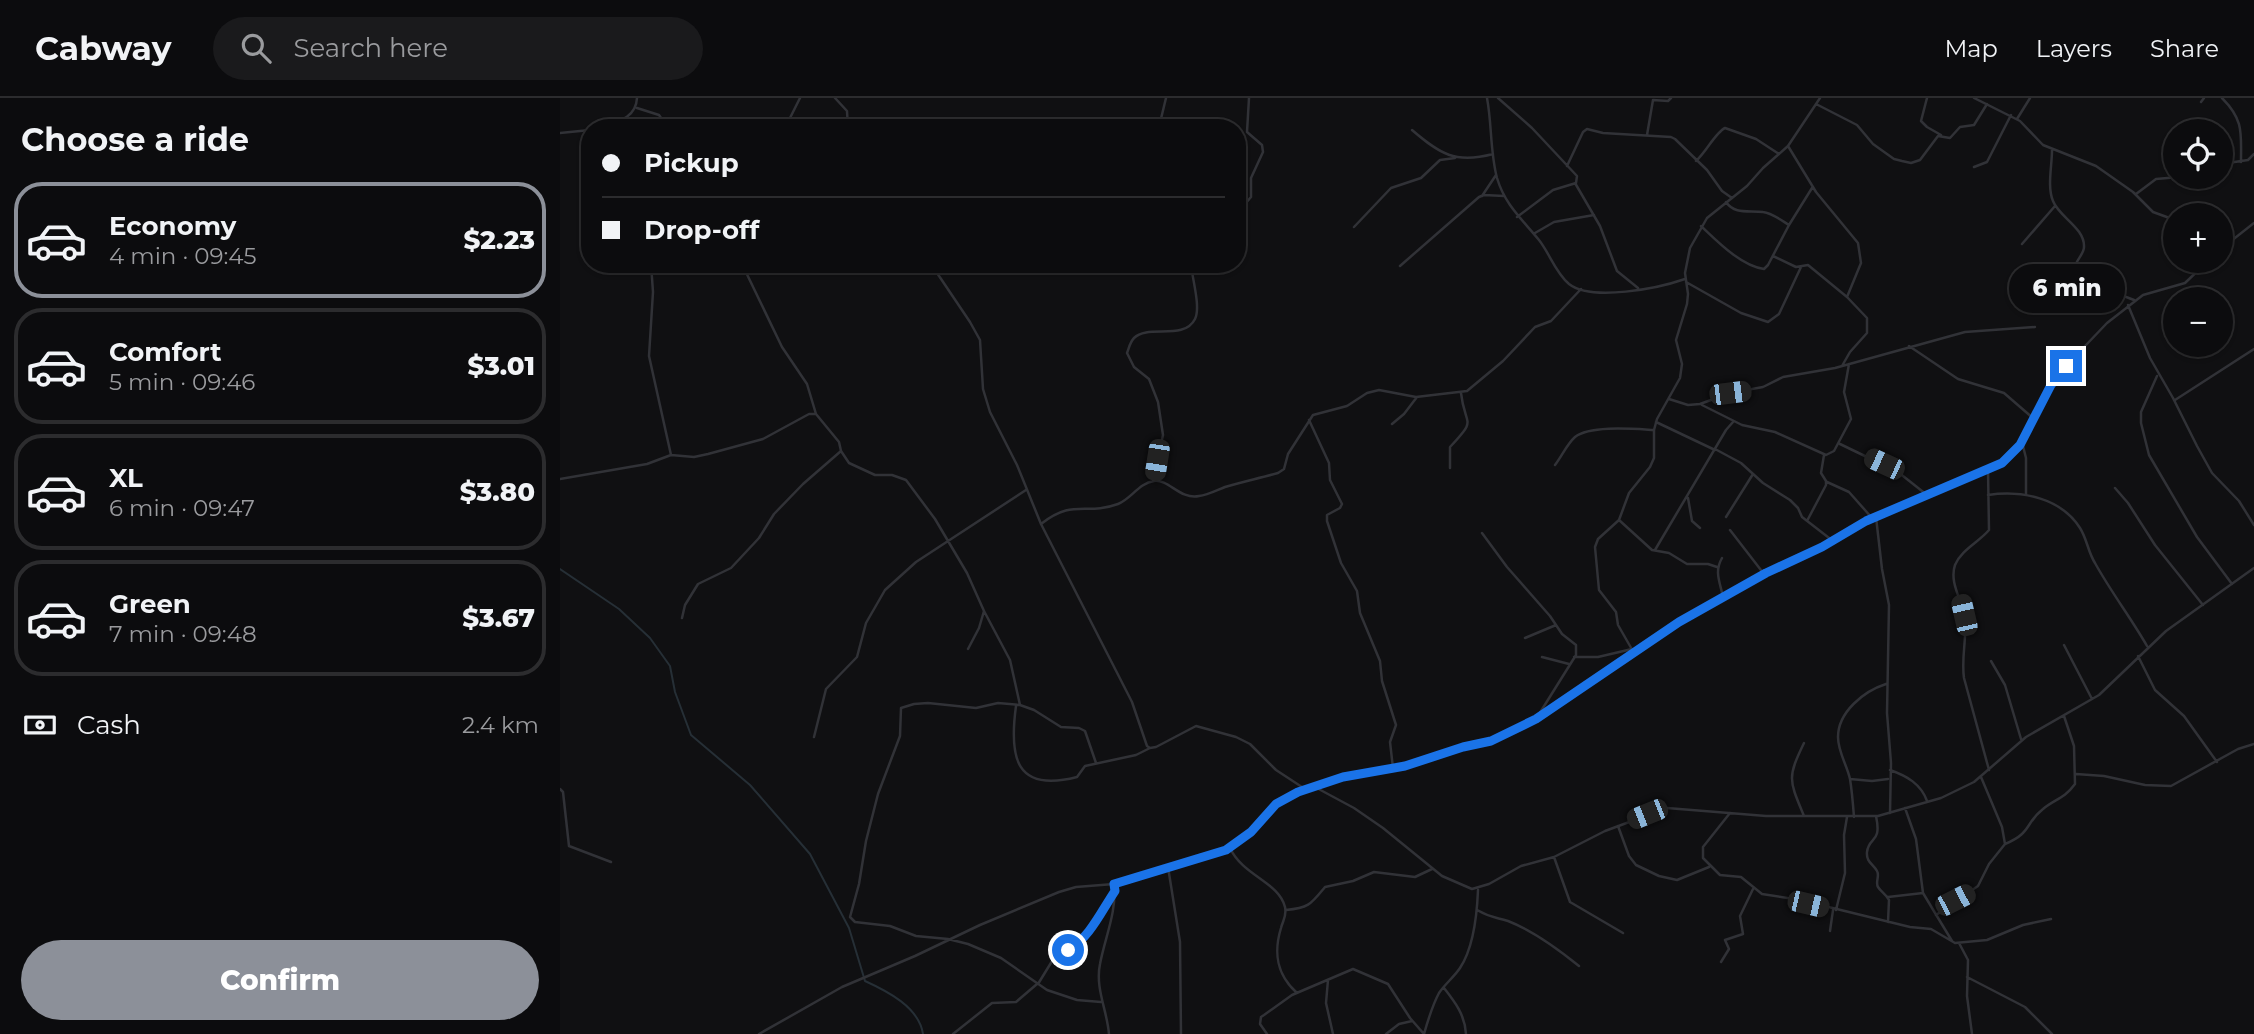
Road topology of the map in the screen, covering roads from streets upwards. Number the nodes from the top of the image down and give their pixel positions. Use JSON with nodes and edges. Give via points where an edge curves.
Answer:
{"nodes":[{"id":1,"x":637,"y":98,"type":"edge"},
{"id":2,"x":800,"y":98,"type":"edge"},
{"id":3,"x":835,"y":98,"type":"edge"},
{"id":4,"x":1166,"y":98,"type":"edge"},
{"id":5,"x":1249,"y":98,"type":"edge"},
{"id":6,"x":1487,"y":98,"type":"edge"},
{"id":7,"x":1498,"y":98,"type":"edge"},
{"id":8,"x":1671,"y":98,"type":"edge"},
{"id":9,"x":1820,"y":98,"type":"edge"},
{"id":10,"x":1927,"y":98,"type":"edge"},
{"id":11,"x":1973,"y":98,"type":"edge"},
{"id":12,"x":2030,"y":98,"type":"edge"},
{"id":13,"x":2204,"y":98,"type":"edge"},
{"id":14,"x":2222,"y":98,"type":"edge"},
{"id":15,"x":2201,"y":102,"type":"dead end"},
{"id":16,"x":1816,"y":104,"type":"junction"},
{"id":17,"x":1987,"y":104,"type":"junction"},
{"id":18,"x":637,"y":108,"type":"junction"},
{"id":19,"x":2011,"y":115,"type":"junction"},
{"id":20,"x":623,"y":119,"type":"edge"},
{"id":21,"x":664,"y":119,"type":"edge"},
{"id":22,"x":790,"y":119,"type":"edge"},
{"id":23,"x":847,"y":119,"type":"edge"},
{"id":24,"x":1161,"y":119,"type":"edge"},
{"id":25,"x":2017,"y":119,"type":"junction"},
{"id":26,"x":1412,"y":130,"type":"dead end"},
{"id":27,"x":581,"y":131,"type":"edge"},
{"id":28,"x":560,"y":133,"type":"edge"},
{"id":29,"x":1647,"y":135,"type":"junction"},
{"id":30,"x":1941,"y":135,"type":"junction"},
{"id":31,"x":1788,"y":146,"type":"junction"},
{"id":32,"x":2052,"y":149,"type":"junction"},
{"id":33,"x":1493,"y":154,"type":"junction"},
{"id":34,"x":1779,"y":154,"type":"junction"},
{"id":35,"x":2254,"y":154,"type":"edge"},
{"id":36,"x":1455,"y":158,"type":"junction"},
{"id":37,"x":1696,"y":161,"type":"junction"},
{"id":38,"x":2241,"y":162,"type":"junction"},
{"id":39,"x":2233,"y":163,"type":"edge"},
{"id":40,"x":1567,"y":166,"type":"junction"},
{"id":41,"x":1974,"y":167,"type":"dead end"},
{"id":42,"x":1496,"y":174,"type":"junction"},
{"id":43,"x":2163,"y":178,"type":"edge"},
{"id":44,"x":1575,"y":183,"type":"junction"},
{"id":45,"x":1812,"y":188,"type":"junction"},
{"id":46,"x":1482,"y":195,"type":"junction"},
{"id":47,"x":2136,"y":195,"type":"junction"},
{"id":48,"x":1504,"y":197,"type":"junction"},
{"id":49,"x":1732,"y":198,"type":"junction"},
{"id":50,"x":1726,"y":202,"type":"junction"},
{"id":51,"x":1246,"y":203,"type":"edge"},
{"id":52,"x":2055,"y":206,"type":"junction"},
{"id":53,"x":1594,"y":215,"type":"junction"},
{"id":54,"x":2163,"y":216,"type":"edge"},
{"id":55,"x":1517,"y":217,"type":"junction"},
{"id":56,"x":2254,"y":223,"type":"edge"},
{"id":57,"x":1789,"y":225,"type":"junction"},
{"id":58,"x":1701,"y":226,"type":"junction"},
{"id":59,"x":1354,"y":227,"type":"dead end"},
{"id":60,"x":1534,"y":234,"type":"junction"},
{"id":61,"x":2233,"y":240,"type":"edge"},
{"id":62,"x":2022,"y":244,"type":"dead end"},
{"id":63,"x":1773,"y":256,"type":"junction"},
{"id":64,"x":1400,"y":266,"type":"dead end"},
{"id":65,"x":1801,"y":267,"type":"junction"},
{"id":66,"x":652,"y":273,"type":"edge"},
{"id":67,"x":746,"y":273,"type":"edge"},
{"id":68,"x":937,"y":273,"type":"edge"},
{"id":69,"x":1192,"y":273,"type":"edge"},
{"id":70,"x":2196,"y":273,"type":"edge"},
{"id":71,"x":1685,"y":280,"type":"junction"},
{"id":72,"x":1638,"y":288,"type":"junction"},
{"id":73,"x":1581,"y":289,"type":"junction"},
{"id":74,"x":1847,"y":297,"type":"junction"},
{"id":75,"x":2134,"y":300,"type":"junction"},
{"id":76,"x":2128,"y":305,"type":"junction"},
{"id":77,"x":2035,"y":327,"type":"dead end"},
{"id":78,"x":1908,"y":346,"type":"junction"},
{"id":79,"x":2254,"y":348,"type":"edge"},
{"id":80,"x":1849,"y":364,"type":"junction"},
{"id":81,"x":1842,"y":366,"type":"junction"},
{"id":82,"x":2158,"y":374,"type":"junction"},
{"id":83,"x":1461,"y":393,"type":"junction"},
{"id":84,"x":1418,"y":397,"type":"junction"},
{"id":85,"x":1669,"y":399,"type":"junction"},
{"id":86,"x":2175,"y":400,"type":"junction"},
{"id":87,"x":1700,"y":404,"type":"junction"},
{"id":88,"x":816,"y":414,"type":"junction"},
{"id":89,"x":2034,"y":419,"type":"junction"},
{"id":90,"x":1309,"y":420,"type":"junction"},
{"id":91,"x":1656,"y":422,"type":"junction"},
{"id":92,"x":1734,"y":422,"type":"junction"},
{"id":93,"x":1392,"y":424,"type":"dead end"},
{"id":94,"x":1654,"y":430,"type":"junction"},
{"id":95,"x":2022,"y":442,"type":"junction"},
{"id":96,"x":1838,"y":443,"type":"junction"},
{"id":97,"x":1715,"y":450,"type":"junction"},
{"id":98,"x":841,"y":451,"type":"junction"},
{"id":99,"x":671,"y":455,"type":"junction"},
{"id":100,"x":1824,"y":455,"type":"junction"},
{"id":101,"x":1555,"y":465,"type":"dead end"},
{"id":102,"x":1450,"y":468,"type":"dead end"},
{"id":103,"x":1988,"y":470,"type":"junction"},
{"id":104,"x":1753,"y":474,"type":"junction"},
{"id":105,"x":560,"y":479,"type":"edge"},
{"id":106,"x":1153,"y":481,"type":"junction"},
{"id":107,"x":1827,"y":482,"type":"junction"},
{"id":108,"x":2115,"y":488,"type":"dead end"},
{"id":109,"x":1026,"y":489,"type":"junction"},
{"id":110,"x":1927,"y":495,"type":"junction"},
{"id":111,"x":1988,"y":495,"type":"junction"},
{"id":112,"x":2026,"y":495,"type":"junction"},
{"id":113,"x":1688,"y":498,"type":"junction"},
{"id":114,"x":1726,"y":517,"type":"dead end"},
{"id":115,"x":1874,"y":517,"type":"junction"},
{"id":116,"x":1619,"y":520,"type":"junction"},
{"id":117,"x":1807,"y":521,"type":"junction"},
{"id":118,"x":1041,"y":524,"type":"junction"},
{"id":119,"x":2254,"y":525,"type":"edge"},
{"id":120,"x":1700,"y":528,"type":"dead end"},
{"id":121,"x":1730,"y":530,"type":"dead end"},
{"id":122,"x":1482,"y":533,"type":"dead end"},
{"id":123,"x":1833,"y":541,"type":"junction"},
{"id":124,"x":949,"y":542,"type":"junction"},
{"id":125,"x":1655,"y":550,"type":"junction"},
{"id":126,"x":1722,"y":558,"type":"dead end"},
{"id":127,"x":1717,"y":567,"type":"junction"},
{"id":128,"x":2254,"y":568,"type":"edge"},
{"id":129,"x":1764,"y":574,"type":"junction"},
{"id":130,"x":2232,"y":584,"type":"junction"},
{"id":131,"x":1723,"y":597,"type":"junction"},
{"id":132,"x":2203,"y":605,"type":"junction"},
{"id":133,"x":984,"y":611,"type":"junction"},
{"id":134,"x":682,"y":618,"type":"dead end"},
{"id":135,"x":1556,"y":625,"type":"junction"},
{"id":136,"x":1525,"y":638,"type":"dead end"},
{"id":137,"x":2064,"y":645,"type":"dead end"},
{"id":138,"x":2147,"y":646,"type":"junction"},
{"id":139,"x":968,"y":649,"type":"dead end"},
{"id":140,"x":1632,"y":649,"type":"junction"},
{"id":141,"x":1634,"y":653,"type":"junction"},
{"id":142,"x":2138,"y":656,"type":"junction"},
{"id":143,"x":1542,"y":657,"type":"dead end"},
{"id":144,"x":1574,"y":657,"type":"junction"},
{"id":145,"x":1991,"y":662,"type":"dead end"},
{"id":146,"x":1569,"y":663,"type":"junction"},
{"id":147,"x":1887,"y":683,"type":"junction"},
{"id":148,"x":2092,"y":699,"type":"junction"},
{"id":149,"x":1018,"y":705,"type":"junction"},
{"id":150,"x":2064,"y":715,"type":"junction"},
{"id":151,"x":1536,"y":719,"type":"junction"},
{"id":152,"x":814,"y":737,"type":"dead end"},
{"id":153,"x":2021,"y":741,"type":"junction"},
{"id":154,"x":1804,"y":743,"type":"dead end"},
{"id":155,"x":2254,"y":744,"type":"edge"},
{"id":156,"x":1150,"y":748,"type":"junction"},
{"id":157,"x":2217,"y":762,"type":"junction"},
{"id":158,"x":1096,"y":763,"type":"junction"},
{"id":159,"x":1393,"y":768,"type":"junction"},
{"id":160,"x":1890,"y":770,"type":"junction"},
{"id":161,"x":1989,"y":770,"type":"junction"},
{"id":162,"x":2076,"y":774,"type":"junction"},
{"id":163,"x":1981,"y":778,"type":"junction"},
{"id":164,"x":1850,"y":779,"type":"junction"},
{"id":165,"x":1889,"y":779,"type":"junction"},
{"id":166,"x":1313,"y":786,"type":"junction"},
{"id":167,"x":560,"y":789,"type":"edge"},
{"id":168,"x":1306,"y":789,"type":"junction"},
{"id":169,"x":1927,"y":801,"type":"junction"},
{"id":170,"x":1905,"y":808,"type":"junction"},
{"id":171,"x":1730,"y":813,"type":"junction"},
{"id":172,"x":1890,"y":813,"type":"junction"},
{"id":173,"x":1804,"y":816,"type":"junction"},
{"id":174,"x":1876,"y":816,"type":"junction"},
{"id":175,"x":1847,"y":817,"type":"junction"},
{"id":176,"x":1854,"y":817,"type":"junction"},
{"id":177,"x":1618,"y":826,"type":"junction"},
{"id":178,"x":2005,"y":844,"type":"junction"},
{"id":179,"x":1230,"y":848,"type":"junction"},
{"id":180,"x":1554,"y":857,"type":"junction"},
{"id":181,"x":611,"y":862,"type":"dead end"},
{"id":182,"x":1168,"y":867,"type":"junction"},
{"id":183,"x":1710,"y":867,"type":"junction"},
{"id":184,"x":1434,"y":869,"type":"junction"},
{"id":185,"x":1114,"y":884,"type":"junction"},
{"id":186,"x":1478,"y":888,"type":"junction"},
{"id":187,"x":1753,"y":889,"type":"junction"},
{"id":188,"x":1115,"y":891,"type":"junction"},
{"id":189,"x":1923,"y":893,"type":"junction"},
{"id":190,"x":1888,"y":897,"type":"junction"},
{"id":191,"x":1286,"y":910,"type":"junction"},
{"id":192,"x":1477,"y":910,"type":"junction"},
{"id":193,"x":1834,"y":910,"type":"junction"},
{"id":194,"x":1936,"y":915,"type":"junction"},
{"id":195,"x":2051,"y":919,"type":"dead end"},
{"id":196,"x":1888,"y":922,"type":"junction"},
{"id":197,"x":1830,"y":932,"type":"dead end"},
{"id":198,"x":1622,"y":933,"type":"dead end"},
{"id":199,"x":948,"y":939,"type":"junction"},
{"id":200,"x":1954,"y":943,"type":"junction"},
{"id":201,"x":1959,"y":943,"type":"junction"},
{"id":202,"x":1721,"y":962,"type":"dead end"},
{"id":203,"x":1579,"y":966,"type":"dead end"},
{"id":204,"x":1967,"y":977,"type":"junction"},
{"id":205,"x":1328,"y":980,"type":"junction"},
{"id":206,"x":1037,"y":984,"type":"junction"},
{"id":207,"x":1444,"y":988,"type":"junction"},
{"id":208,"x":1297,"y":993,"type":"junction"},
{"id":209,"x":1101,"y":1002,"type":"junction"},
{"id":210,"x":1412,"y":1021,"type":"junction"},
{"id":211,"x":1331,"y":1029,"type":"junction"},
{"id":212,"x":759,"y":1034,"type":"edge"},
{"id":213,"x":953,"y":1034,"type":"edge"},
{"id":214,"x":1109,"y":1034,"type":"edge"},
{"id":215,"x":1181,"y":1034,"type":"edge"},
{"id":216,"x":1267,"y":1034,"type":"edge"},
{"id":217,"x":1327,"y":1034,"type":"edge"},
{"id":218,"x":1333,"y":1034,"type":"edge"},
{"id":219,"x":1387,"y":1034,"type":"edge"},
{"id":220,"x":1424,"y":1034,"type":"edge"},
{"id":221,"x":1466,"y":1034,"type":"edge"},
{"id":222,"x":1972,"y":1034,"type":"edge"},
{"id":223,"x":2052,"y":1034,"type":"edge"}],
"edges":[{"from":1,"to":18,"type":"street"},
{"from":2,"to":22,"type":"street"},
{"from":3,"to":23,"type":"street","via":[[847,111]]},
{"from":4,"to":24,"type":"street"},
{"from":5,"to":51,"type":"street","via":[[1247,132],[1262,145],[1263,152]]},
{"from":6,"to":33,"type":"street"},
{"from":7,"to":40,"type":"street"},
{"from":8,"to":29,"type":"street","via":[[1653,100]]},
{"from":9,"to":16,"type":"street"},
{"from":10,"to":30,"type":"street","via":[[1922,121]]},
{"from":11,"to":17,"type":"street"},
{"from":12,"to":25,"type":"street"},
{"from":13,"to":15,"type":"street"},
{"from":14,"to":38,"type":"street","via":[[2234,109],[2241,126]]},
{"from":16,"to":30,"type":"street","via":[[1857,125],[1872,144],[1902,161],[1920,160]]},
{"from":16,"to":31,"type":"street"},
{"from":17,"to":19,"type":"street"},
{"from":17,"to":30,"type":"street","via":[[1974,125],[1960,127],[1950,138]]},
{"from":18,"to":20,"type":"street"},
{"from":18,"to":21,"type":"street"},
{"from":19,"to":25,"type":"street"},
{"from":19,"to":41,"type":"street","via":[[1987,162]]},
{"from":25,"to":32,"type":"street"},
{"from":26,"to":36,"type":"street","via":[[1433,148]]},
{"from":27,"to":28,"type":"street"},
{"from":29,"to":37,"type":"street","via":[[1675,139]]},
{"from":29,"to":40,"type":"street","via":[[1587,129]]},
{"from":31,"to":34,"type":"street"},
{"from":31,"to":45,"type":"street"},
{"from":32,"to":47,"type":"street","via":[[2096,166]]},
{"from":32,"to":52,"type":"street","via":[[2051,198]]},
{"from":33,"to":36,"type":"street"},
{"from":33,"to":42,"type":"street"},
{"from":34,"to":37,"type":"street","via":[[1756,139],[1725,128]]},
{"from":34,"to":49,"type":"street"},
{"from":35,"to":38,"type":"street"},
{"from":36,"to":59,"type":"street","via":[[1440,160],[1422,178],[1391,188]]},
{"from":37,"to":49,"type":"street"},
{"from":38,"to":39,"type":"street"},
{"from":40,"to":44,"type":"street","via":[[1577,176]]},
{"from":42,"to":46,"type":"street"},
{"from":42,"to":48,"type":"street"},
{"from":43,"to":47,"type":"street"},
{"from":44,"to":53,"type":"street"},
{"from":44,"to":55,"type":"street","via":[[1553,190]]},
{"from":45,"to":57,"type":"street"},
{"from":45,"to":74,"type":"street","via":[[1858,243],[1861,263]]},
{"from":46,"to":48,"type":"street"},
{"from":46,"to":64,"type":"street"},
{"from":47,"to":54,"type":"street"},
{"from":48,"to":55,"type":"street"},
{"from":49,"to":50,"type":"street"},
{"from":50,"to":57,"type":"street","via":[[1731,209],[1763,212]]},
{"from":50,"to":58,"type":"street"},
{"from":52,"to":62,"type":"street"},
{"from":52,"to":75,"type":"street","via":[[2078,231],[2084,245],[2076,269],[2095,285]]},
{"from":53,"to":60,"type":"street","via":[[1554,222]]},
{"from":53,"to":72,"type":"street","via":[[1617,271]]},
{"from":55,"to":60,"type":"street"},
{"from":56,"to":61,"type":"street"},
{"from":57,"to":63,"type":"street"},
{"from":58,"to":63,"type":"street","via":[[1758,268],[1766,267]]},
{"from":58,"to":71,"type":"street","via":[[1690,248]]},
{"from":60,"to":73,"type":"street","via":[[1560,275]]},
{"from":63,"to":65,"type":"street"},
{"from":65,"to":71,"type":"street","via":[[1779,314],[1769,322],[1741,313]]},
{"from":65,"to":74,"type":"street","via":[[1808,265]]},
{"from":66,"to":99,"type":"street","via":[[649,356]]},
{"from":67,"to":88,"type":"street","via":[[782,346],[807,384]]},
{"from":68,"to":109,"type":"street","via":[[980,340],[989,412]]},
{"from":69,"to":106,"type":"street","via":[[1195,319],[1174,331],[1139,335],[1127,353],[1134,367],[1149,379],[1158,402],[1163,435]]},
{"from":70,"to":75,"type":"street","via":[[2185,284]]},
{"from":71,"to":72,"type":"street"},
{"from":71,"to":85,"type":"street","via":[[1687,304],[1676,340],[1682,364]]},
{"from":72,"to":73,"type":"street","via":[[1607,293]]},
{"from":73,"to":83,"type":"street","via":[[1551,321],[1535,327],[1503,361]]},
{"from":74,"to":81,"type":"street","via":[[1867,318],[1868,328]]},
{"from":75,"to":76,"type":"street"},
{"from":76,"to":82,"type":"street"},
{"from":76,"to":89,"type":"street","via":[[2066,366]]},
{"from":77,"to":78,"type":"street","via":[[1965,332]]},
{"from":78,"to":80,"type":"street"},
{"from":78,"to":89,"type":"street","via":[[1958,379],[2004,393]]},
{"from":79,"to":86,"type":"street"},
{"from":80,"to":81,"type":"street"},
{"from":80,"to":96,"type":"street","via":[[1844,392],[1851,419]]},
{"from":81,"to":87,"type":"street","via":[[1783,377]]},
{"from":82,"to":86,"type":"street"},
{"from":82,"to":130,"type":"street","via":[[2141,412],[2149,455],[2201,543]]},
{"from":83,"to":84,"type":"street"},
{"from":83,"to":102,"type":"street","via":[[1467,427],[1450,447]]},
{"from":84,"to":90,"type":"street","via":[[1379,390]]},
{"from":84,"to":93,"type":"street"},
{"from":85,"to":87,"type":"street"},
{"from":85,"to":91,"type":"street"},
{"from":86,"to":119,"type":"street","via":[[2213,472]]},
{"from":87,"to":92,"type":"street"},
{"from":88,"to":98,"type":"street"},
{"from":88,"to":99,"type":"street","via":[[752,443],[694,457]]},
{"from":89,"to":95,"type":"street"},
{"from":90,"to":106,"type":"street","via":[[1278,473],[1197,497]]},
{"from":90,"to":159,"type":"street","via":[[1342,504],[1327,515],[1327,522],[1357,591],[1396,725],[1390,742]]},
{"from":91,"to":94,"type":"street"},
{"from":91,"to":97,"type":"street"},
{"from":92,"to":97,"type":"street"},
{"from":92,"to":100,"type":"street","via":[[1775,432]]},
{"from":94,"to":101,"type":"street","via":[[1581,433]]},
{"from":94,"to":116,"type":"street","via":[[1654,458],[1629,493]]},
{"from":95,"to":103,"type":"street","via":[[2011,456]]},
{"from":95,"to":112,"type":"street"},
{"from":96,"to":100,"type":"street"},
{"from":96,"to":110,"type":"street","via":[[1898,472]]},
{"from":97,"to":104,"type":"street"},
{"from":97,"to":113,"type":"street"},
{"from":98,"to":124,"type":"street","via":[[864,472],[906,480]]},
{"from":98,"to":134,"type":"street","via":[[774,514],[731,568],[698,584]]},
{"from":99,"to":105,"type":"street","via":[[647,464]]},
{"from":100,"to":107,"type":"street","via":[[1821,475]]},
{"from":103,"to":110,"type":"street"},
{"from":103,"to":111,"type":"street"},
{"from":104,"to":114,"type":"street"},
{"from":104,"to":117,"type":"street","via":[[1790,500]]},
{"from":106,"to":118,"type":"street","via":[[1119,504],[1065,509]]},
{"from":107,"to":115,"type":"street","via":[[1849,492]]},
{"from":107,"to":117,"type":"street"},
{"from":108,"to":132,"type":"street"},
{"from":109,"to":118,"type":"street"},
{"from":109,"to":124,"type":"street"},
{"from":110,"to":115,"type":"street"},
{"from":111,"to":112,"type":"street"},
{"from":111,"to":161,"type":"street","via":[[1989,530],[1959,558],[1953,574],[1966,631],[1964,678]]},
{"from":112,"to":138,"type":"street","via":[[2063,508],[2078,525],[2096,567]]},
{"from":113,"to":120,"type":"street","via":[[1692,521]]},
{"from":113,"to":125,"type":"street"},
{"from":115,"to":123,"type":"street"},
{"from":115,"to":147,"type":"street","via":[[1889,605]]},
{"from":116,"to":125,"type":"street"},
{"from":116,"to":140,"type":"street","via":[[1598,538],[1596,569],[1599,590],[1616,612]]},
{"from":117,"to":123,"type":"street"},
{"from":118,"to":156,"type":"street","via":[[1132,702]]},
{"from":121,"to":129,"type":"street"},
{"from":122,"to":135,"type":"street"},
{"from":123,"to":129,"type":"street"},
{"from":124,"to":133,"type":"street"},
{"from":124,"to":152,"type":"street","via":[[904,571],[879,597],[857,657],[826,689]]},
{"from":125,"to":127,"type":"street","via":[[1687,564]]},
{"from":126,"to":127,"type":"street"},
{"from":127,"to":131,"type":"street"},
{"from":128,"to":130,"type":"street"},
{"from":129,"to":131,"type":"street"},
{"from":130,"to":132,"type":"street"},
{"from":131,"to":141,"type":"street"},
{"from":132,"to":138,"type":"street"},
{"from":133,"to":139,"type":"street"},
{"from":133,"to":149,"type":"street","via":[[1010,660]]},
{"from":135,"to":136,"type":"street"},
{"from":135,"to":144,"type":"street","via":[[1576,645]]},
{"from":137,"to":148,"type":"street"},
{"from":138,"to":142,"type":"street"},
{"from":140,"to":141,"type":"street"},
{"from":140,"to":144,"type":"street"},
{"from":141,"to":151,"type":"street"},
{"from":142,"to":148,"type":"street"},
{"from":142,"to":157,"type":"street","via":[[2155,690],[2184,716]]},
{"from":143,"to":146,"type":"street"},
{"from":144,"to":146,"type":"street"},
{"from":145,"to":153,"type":"street","via":[[2005,685]]},
{"from":146,"to":151,"type":"street"},
{"from":147,"to":160,"type":"street"},
{"from":147,"to":164,"type":"street","via":[[1858,699],[1838,733]]},
{"from":148,"to":150,"type":"street"},
{"from":149,"to":158,"type":"street","via":[[1061,727],[1085,731]]},
{"from":149,"to":158,"type":"street","via":[[1017,762],[1032,778],[1077,777],[1084,766]]},
{"from":149,"to":199,"type":"street","via":[[914,704],[900,712],[900,736],[878,794],[850,917],[916,936]]},
{"from":150,"to":153,"type":"street"},
{"from":150,"to":162,"type":"street","via":[[2073,737]]},
{"from":151,"to":159,"type":"street","via":[[1500,738]]},
{"from":153,"to":161,"type":"street"},
{"from":154,"to":173,"type":"street","via":[[1793,762],[1791,785]]},
{"from":155,"to":157,"type":"street"},
{"from":156,"to":158,"type":"street"},
{"from":156,"to":168,"type":"street","via":[[1193,727],[1218,732],[1250,744],[1276,770]]},
{"from":157,"to":162,"type":"street","via":[[2171,786]]},
{"from":159,"to":166,"type":"street"},
{"from":160,"to":165,"type":"street"},
{"from":160,"to":169,"type":"street","via":[[1916,783]]},
{"from":161,"to":163,"type":"street"},
{"from":162,"to":178,"type":"street","via":[[2075,784],[2062,799],[2045,807],[2021,837]]},
{"from":163,"to":169,"type":"street"},
{"from":163,"to":178,"type":"street"},
{"from":164,"to":165,"type":"street"},
{"from":164,"to":176,"type":"street"},
{"from":165,"to":172,"type":"street"},
{"from":166,"to":168,"type":"street"},
{"from":166,"to":184,"type":"street","via":[[1367,817]]},
{"from":167,"to":181,"type":"street","via":[[569,846]]},
{"from":168,"to":179,"type":"street","via":[[1276,804]]},
{"from":169,"to":170,"type":"street"},
{"from":170,"to":172,"type":"street"},
{"from":170,"to":189,"type":"street","via":[[1916,839]]},
{"from":171,"to":173,"type":"street"},
{"from":171,"to":177,"type":"street","via":[[1667,808]]},
{"from":171,"to":183,"type":"street","via":[[1703,847],[1703,858]]},
{"from":172,"to":174,"type":"street"},
{"from":173,"to":175,"type":"street"},
{"from":174,"to":176,"type":"street"},
{"from":174,"to":190,"type":"street","via":[[1878,832],[1867,855],[1877,871],[1879,888]]},
{"from":175,"to":176,"type":"street"},
{"from":175,"to":193,"type":"street","via":[[1845,873]]},
{"from":177,"to":180,"type":"street"},
{"from":177,"to":183,"type":"street","via":[[1636,865],[1659,876],[1677,880]]},
{"from":178,"to":194,"type":"street","via":[[1978,886]]},
{"from":179,"to":182,"type":"street"},
{"from":179,"to":191,"type":"street","via":[[1242,866],[1280,897]]},
{"from":180,"to":186,"type":"street","via":[[1521,866]]},
{"from":180,"to":198,"type":"street","via":[[1570,902]]},
{"from":182,"to":185,"type":"street"},
{"from":182,"to":215,"type":"street","via":[[1180,942]]},
{"from":183,"to":187,"type":"street","via":[[1722,876],[1741,877]]},
{"from":184,"to":186,"type":"street","via":[[1467,888]]},
{"from":184,"to":191,"type":"street","via":[[1415,877],[1369,873],[1325,887],[1306,907]]},
{"from":185,"to":188,"type":"street"},
{"from":185,"to":199,"type":"street","via":[[1066,890]]},
{"from":186,"to":192,"type":"street"},
{"from":187,"to":193,"type":"street"},
{"from":187,"to":202,"type":"street","via":[[1740,916],[1743,934],[1725,940],[1729,950]]},
{"from":188,"to":206,"type":"street","via":[[1074,947],[1057,953]]},
{"from":188,"to":209,"type":"street","via":[[1100,966]]},
{"from":189,"to":190,"type":"street"},
{"from":189,"to":194,"type":"street"},
{"from":190,"to":196,"type":"street"},
{"from":191,"to":208,"type":"street","via":[[1276,958]]},
{"from":192,"to":203,"type":"street","via":[[1539,937]]},
{"from":192,"to":207,"type":"street","via":[[1465,959]]},
{"from":193,"to":196,"type":"street"},
{"from":193,"to":197,"type":"street"},
{"from":194,"to":200,"type":"street"},
{"from":195,"to":201,"type":"street","via":[[1987,940]]},
{"from":196,"to":200,"type":"street","via":[[1931,929]]},
{"from":199,"to":206,"type":"street","via":[[1001,958]]},
{"from":199,"to":212,"type":"street","via":[[842,987]]},
{"from":200,"to":201,"type":"street"},
{"from":201,"to":204,"type":"street","via":[[1968,960]]},
{"from":204,"to":222,"type":"street"},
{"from":204,"to":223,"type":"street","via":[[2025,1007]]},
{"from":205,"to":208,"type":"street"},
{"from":205,"to":210,"type":"street","via":[[1353,969],[1384,980]]},
{"from":205,"to":211,"type":"street"},
{"from":206,"to":209,"type":"street","via":[[1076,1000]]},
{"from":206,"to":213,"type":"street","via":[[1016,1002],[992,1003]]},
{"from":207,"to":220,"type":"street"},
{"from":207,"to":221,"type":"street","via":[[1457,1004]]},
{"from":208,"to":216,"type":"street","via":[[1261,1017]]},
{"from":209,"to":214,"type":"street"},
{"from":210,"to":219,"type":"street"},
{"from":210,"to":220,"type":"street"},
{"from":211,"to":217,"type":"street"},
{"from":211,"to":218,"type":"street"}]}
